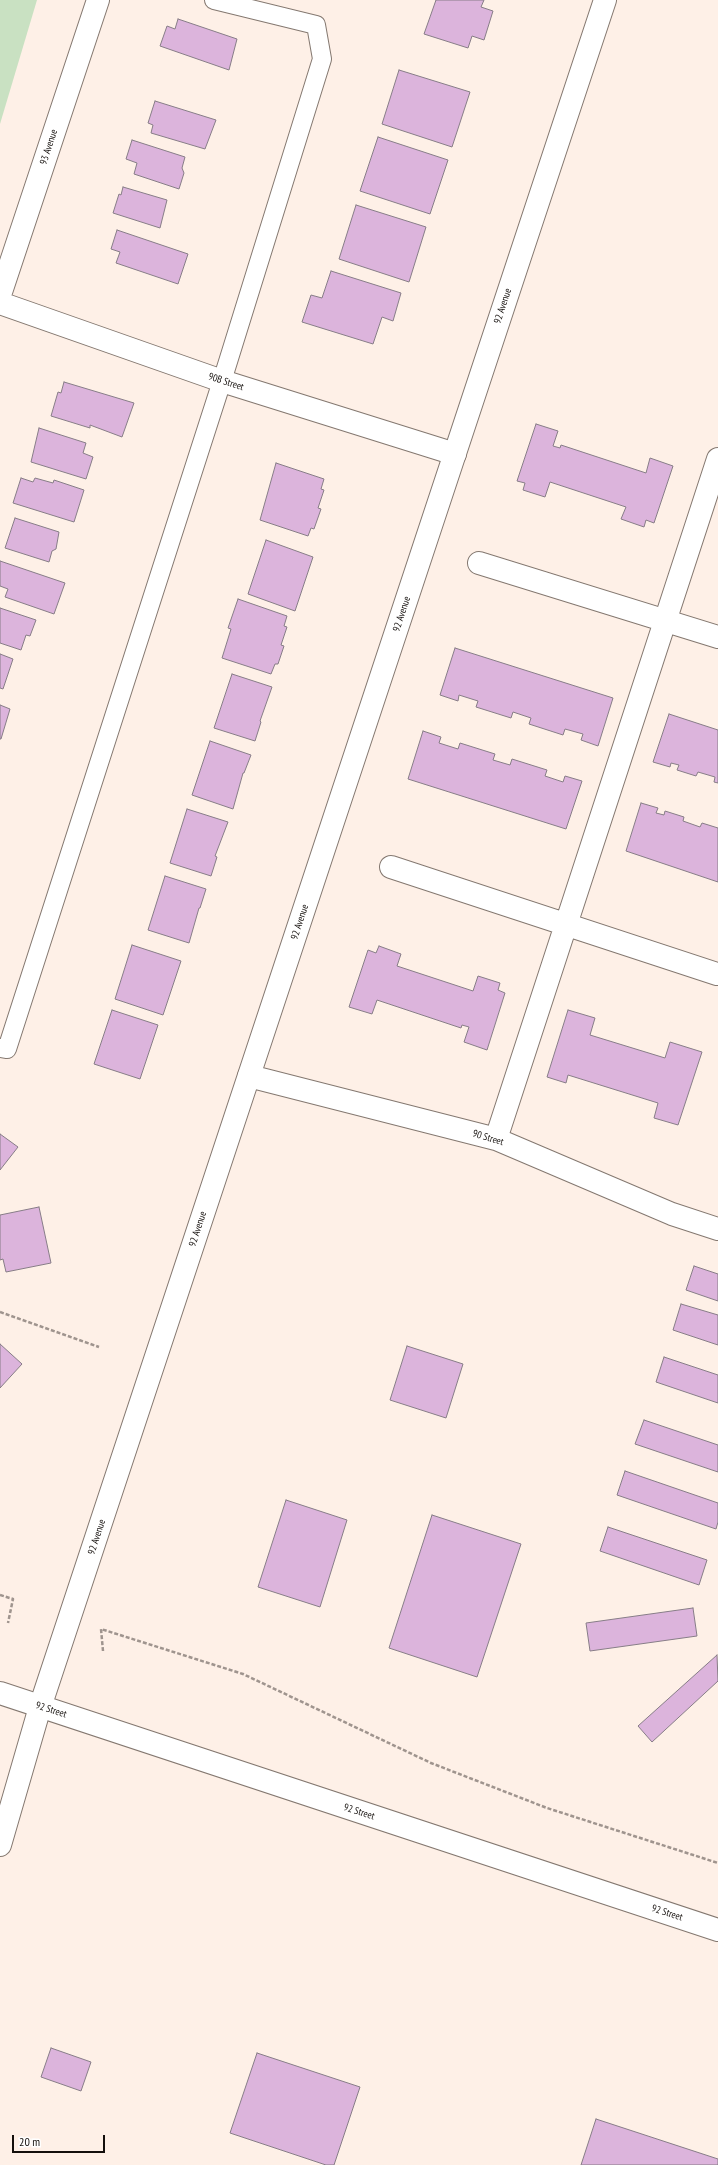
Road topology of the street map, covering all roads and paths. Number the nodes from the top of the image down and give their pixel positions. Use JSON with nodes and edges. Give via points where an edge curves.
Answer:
{"nodes":[{"id":1,"x":98,"y":0,"type":"edge"},
{"id":2,"x":214,"y":0,"type":"edge"},
{"id":3,"x":605,"y":0,"type":"edge"},
{"id":4,"x":0,"y":295,"type":"edge"},
{"id":5,"x":0,"y":303,"type":"edge"},
{"id":6,"x":222,"y":381,"type":"junction"},
{"id":7,"x":454,"y":454,"type":"junction"},
{"id":8,"x":718,"y":459,"type":"edge"},
{"id":9,"x":478,"y":563,"type":"dead end"},
{"id":10,"x":664,"y":621,"type":"junction"},
{"id":11,"x":718,"y":637,"type":"edge"},
{"id":12,"x":391,"y":867,"type":"dead end"},
{"id":13,"x":566,"y":924,"type":"junction"},
{"id":14,"x":717,"y":974,"type":"edge"},
{"id":15,"x":0,"y":1048,"type":"edge"},
{"id":16,"x":248,"y":1076,"type":"junction"},
{"id":17,"x":496,"y":1139,"type":"junction"},
{"id":18,"x":718,"y":1229,"type":"edge"},
{"id":19,"x":0,"y":1312,"type":"edge"},
{"id":20,"x":99,"y":1347,"type":"dead end"},
{"id":21,"x":0,"y":1595,"type":"edge"},
{"id":22,"x":8,"y":1623,"type":"dead end"},
{"id":23,"x":103,"y":1651,"type":"dead end"},
{"id":24,"x":0,"y":1693,"type":"edge"},
{"id":25,"x":40,"y":1707,"type":"junction"},
{"id":26,"x":0,"y":1845,"type":"edge"},
{"id":27,"x":718,"y":1863,"type":"edge"},
{"id":28,"x":718,"y":1930,"type":"edge"}],
"edges":[{"from":1,"to":4,"type":"street","name":"93 Avenue"},
{"from":2,"to":6,"type":"lane","via":[[316,25],[322,59]]},
{"from":3,"to":7,"type":"street","name":"92 Avenue"},
{"from":5,"to":6,"type":"street","name":"90B Street"},
{"from":6,"to":7,"type":"street","name":"90B Street"},
{"from":6,"to":15,"type":"lane","via":[[7,1050]]},
{"from":7,"to":16,"type":"street","name":"92 Avenue"},
{"from":8,"to":10,"type":"street"},
{"from":9,"to":10,"type":"street"},
{"from":10,"to":11,"type":"street"},
{"from":10,"to":13,"type":"street"},
{"from":12,"to":13,"type":"street"},
{"from":13,"to":14,"type":"street"},
{"from":13,"to":17,"type":"street"},
{"from":16,"to":17,"type":"street","name":"90 Street"},
{"from":16,"to":25,"type":"street","name":"92 Avenue"},
{"from":17,"to":18,"type":"street","name":"90 Street","via":[[672,1214]]},
{"from":19,"to":20,"type":"path"},
{"from":21,"to":22,"type":"path","via":[[13,1599]]},
{"from":23,"to":27,"type":"path","via":[[101,1629],[243,1674],[431,1763],[547,1808]]},
{"from":24,"to":25,"type":"street","name":"92 Street"},
{"from":25,"to":26,"type":"street","name":"92 Avenue"},
{"from":25,"to":28,"type":"street","name":"92 Street"}]}
